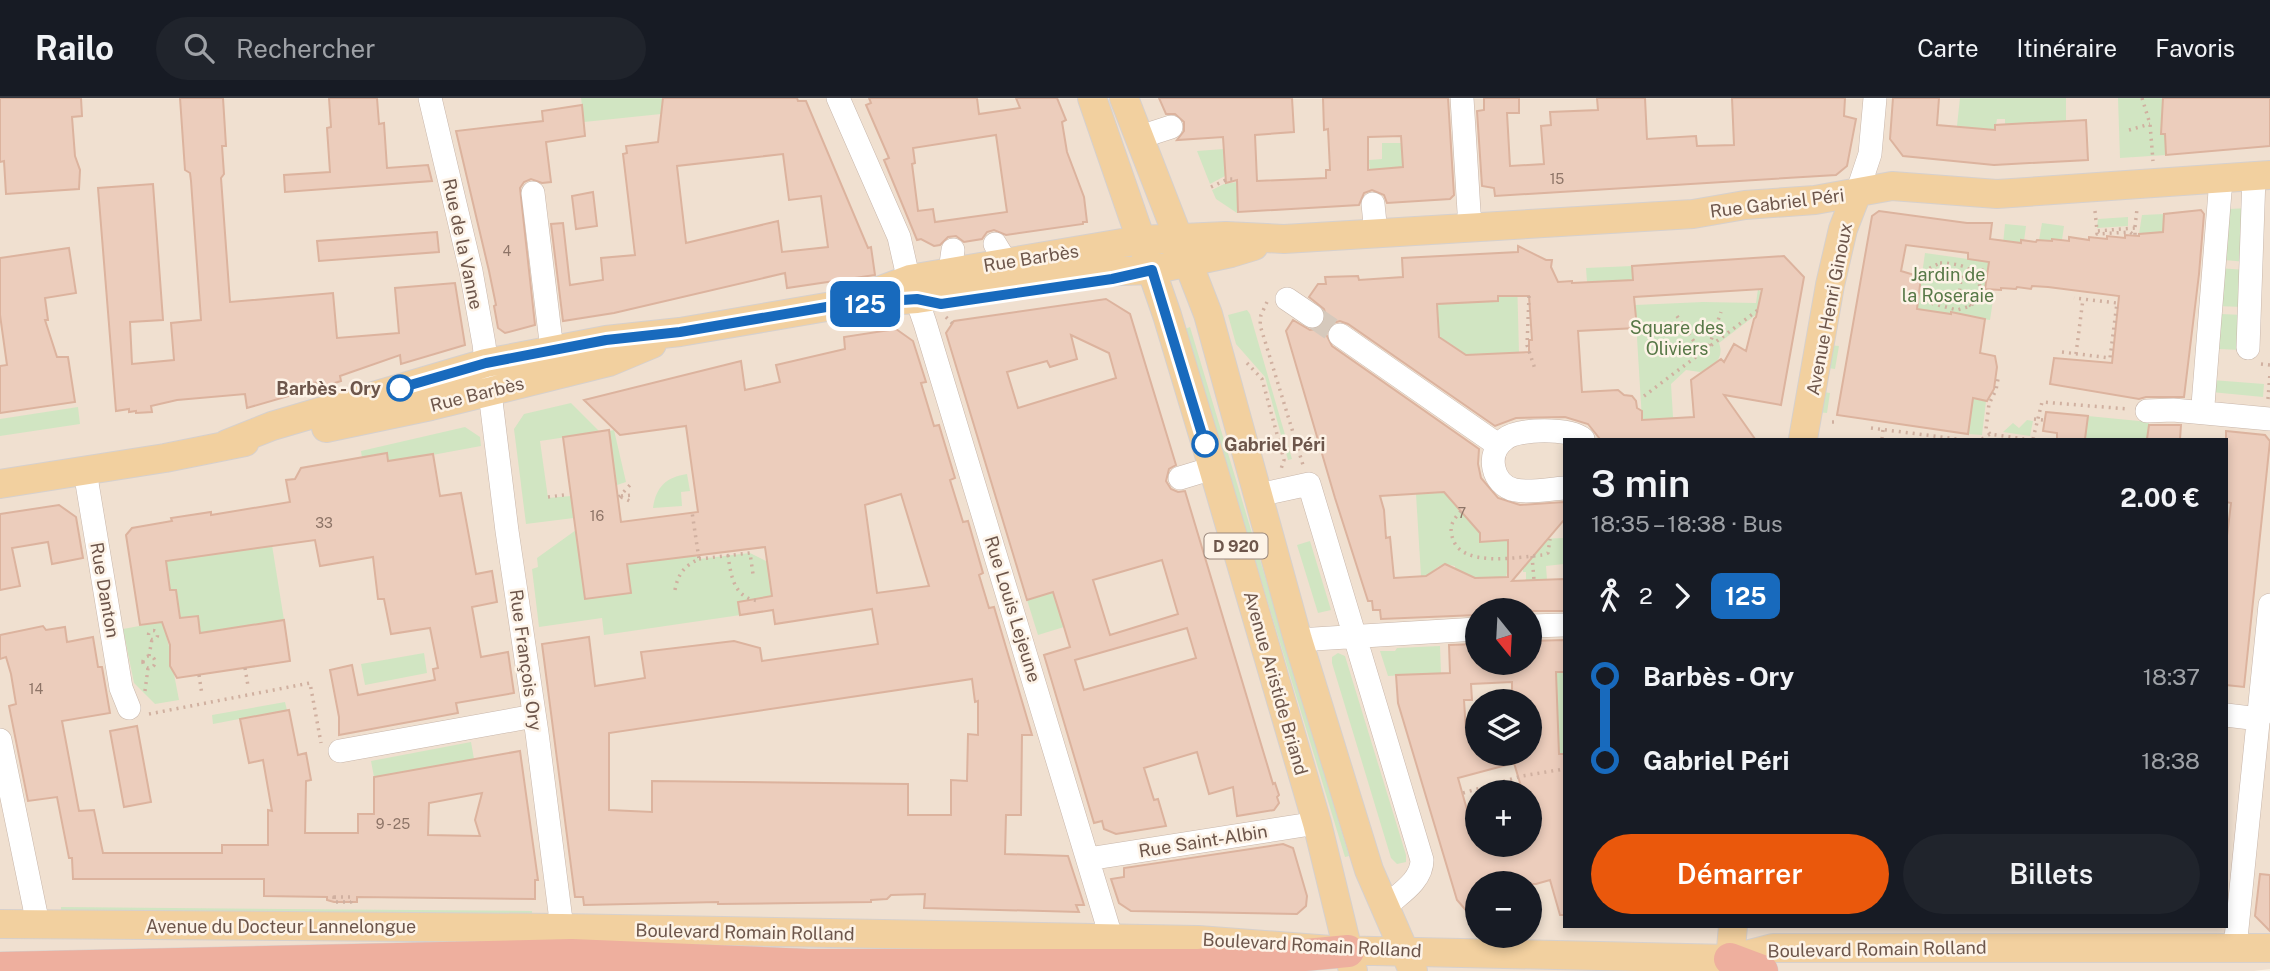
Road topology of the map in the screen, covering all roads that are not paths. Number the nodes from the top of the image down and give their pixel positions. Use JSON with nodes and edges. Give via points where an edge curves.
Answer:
{"nodes":[{"id":1,"x":430,"y":98,"type":"edge"},
{"id":2,"x":838,"y":98,"type":"edge"},
{"id":3,"x":1092,"y":98,"type":"edge"},
{"id":4,"x":1100,"y":98,"type":"edge"},
{"id":5,"x":1124,"y":98,"type":"edge"},
{"id":6,"x":1462,"y":98,"type":"edge"},
{"id":7,"x":1875,"y":98,"type":"edge"},
{"id":8,"x":1171,"y":127,"type":"dead end"},
{"id":9,"x":1140,"y":138,"type":"junction"},
{"id":10,"x":2262,"y":176,"type":"edge"},
{"id":11,"x":2221,"y":179,"type":"junction"},
{"id":12,"x":533,"y":193,"type":"dead end"},
{"id":13,"x":1857,"y":194,"type":"junction"},
{"id":14,"x":1373,"y":204,"type":"dead end"},
{"id":15,"x":1471,"y":228,"type":"junction"},
{"id":16,"x":1376,"y":233,"type":"junction"},
{"id":17,"x":1165,"y":252,"type":"junction"},
{"id":18,"x":913,"y":289,"type":"junction"},
{"id":19,"x":1287,"y":299,"type":"road end"},
{"id":20,"x":1312,"y":316,"type":"tunnel mouth"},
{"id":21,"x":680,"y":332,"type":"junction"},
{"id":22,"x":1340,"y":335,"type":"tunnel mouth"},
{"id":23,"x":2249,"y":348,"type":"dead end"},
{"id":24,"x":552,"y":350,"type":"junction"},
{"id":25,"x":486,"y":363,"type":"junction"},
{"id":26,"x":490,"y":391,"type":"junction"},
{"id":27,"x":2197,"y":408,"type":"junction"},
{"id":28,"x":2147,"y":411,"type":"road end"},
{"id":29,"x":2269,"y":414,"type":"edge"},
{"id":30,"x":1581,"y":438,"type":"edge"},
{"id":31,"x":1803,"y":438,"type":"edge"},
{"id":32,"x":227,"y":444,"type":"junction"},
{"id":33,"x":1498,"y":445,"type":"junction"},
{"id":34,"x":85,"y":471,"type":"junction"},
{"id":35,"x":1215,"y":475,"type":"junction"},
{"id":36,"x":0,"y":484,"type":"edge"},
{"id":37,"x":1182,"y":485,"type":"dead end"},
{"id":38,"x":1563,"y":488,"type":"edge"},
{"id":39,"x":1267,"y":493,"type":"junction"},
{"id":40,"x":2270,"y":605,"type":"edge"},
{"id":41,"x":1563,"y":625,"type":"edge"},
{"id":42,"x":1542,"y":626,"type":"edge"},
{"id":43,"x":1465,"y":630,"type":"edge"},
{"id":44,"x":1354,"y":636,"type":"junction"},
{"id":45,"x":1298,"y":640,"type":"junction"},
{"id":46,"x":141,"y":705,"type":"road end"},
{"id":47,"x":534,"y":716,"type":"junction"},
{"id":48,"x":2250,"y":717,"type":"edge"},
{"id":49,"x":0,"y":740,"type":"edge"},
{"id":50,"x":332,"y":753,"type":"road end"},
{"id":51,"x":1317,"y":823,"type":"junction"},
{"id":52,"x":1088,"y":859,"type":"junction"},
{"id":53,"x":1385,"y":907,"type":"junction"},
{"id":54,"x":0,"y":924,"type":"edge"},
{"id":55,"x":38,"y":924,"type":"junction"},
{"id":56,"x":562,"y":928,"type":"junction"},
{"id":57,"x":1733,"y":928,"type":"edge"},
{"id":58,"x":1112,"y":940,"type":"junction"},
{"id":59,"x":2235,"y":948,"type":"junction"},
{"id":60,"x":2270,"y":948,"type":"edge"},
{"id":61,"x":261,"y":961,"type":"junction"},
{"id":62,"x":1351,"y":961,"type":"edge"},
{"id":63,"x":1409,"y":961,"type":"edge"},
{"id":64,"x":1733,"y":967,"type":"edge"},
{"id":65,"x":0,"y":968,"type":"edge"},
{"id":66,"x":445,"y":971,"type":"edge"},
{"id":67,"x":1762,"y":971,"type":"edge"}],
"edges":[{"from":1,"to":25,"type":"street","name":"Rue de la Vanne","via":[[471,271]]},
{"from":2,"to":18,"type":"street","name":"Rue Louis Lejeune","via":[[899,237]]},
{"from":3,"to":17,"type":"main road","name":"Avenue Aristide Briand","number":"D 920"},
{"from":4,"to":17,"type":"main road"},
{"from":5,"to":9,"type":"main road","name":"Avenue Aristide Briand","number":"D 920"},
{"from":6,"to":15,"type":"street"},
{"from":7,"to":13,"type":"street","name":"Avenue Henri Ginoux","via":[[1870,154]]},
{"from":8,"to":9,"type":"street"},
{"from":9,"to":17,"type":"main road","name":"Avenue Aristide Briand","number":"D 920"},
{"from":10,"to":11,"type":"main road","name":"Rue Gabriel Péri"},
{"from":10,"to":23,"type":"street"},
{"from":11,"to":13,"type":"main road","name":"Rue Gabriel Péri","via":[[1997,194],[1892,186]]},
{"from":11,"to":27,"type":"street"},
{"from":12,"to":24,"type":"street"},
{"from":13,"to":15,"type":"main road","name":"Rue Gabriel Péri","via":[[1693,214]]},
{"from":13,"to":31,"type":"main road","name":"Avenue Henri Ginoux","via":[[1830,285]]},
{"from":14,"to":16,"type":"street"},
{"from":15,"to":16,"type":"main road","name":"Rue Gabriel Péri"},
{"from":16,"to":17,"type":"main road","name":"Rue Gabriel Péri","via":[[1284,239],[1226,236]]},
{"from":17,"to":18,"type":"main road","name":"Rue Barbès","via":[[1094,272]]},
{"from":17,"to":18,"type":"main road","name":"Rue Barbès","via":[[1000,253],[952,261]]},
{"from":17,"to":35,"type":"main road","name":"Avenue Aristide Briand","number":"D 920"},
{"from":17,"to":39,"type":"main road","name":"Avenue Aristide Briand","number":"D 920","via":[[1217,345]]},
{"from":17,"to":39,"type":"main road","via":[[1190,310],[1234,456]]},
{"from":18,"to":21,"type":"main road","name":"Rue Barbès"},
{"from":18,"to":52,"type":"street","name":"Rue Louis Lejeune"},
{"from":19,"to":20,"type":"street"},
{"from":21,"to":24,"type":"main road","name":"Rue Barbès"},
{"from":21,"to":26,"type":"main road","name":"Rue Barbès","via":[[609,362]]},
{"from":22,"to":33,"type":"street"},
{"from":24,"to":25,"type":"main road","name":"Rue Barbès"},
{"from":25,"to":26,"type":"street","name":"Rue de la Vanne"},
{"from":25,"to":32,"type":"main road","name":"Rue Barbès","via":[[272,426]]},
{"from":26,"to":32,"type":"main road","name":"Rue Barbès","via":[[275,439]]},
{"from":26,"to":47,"type":"street","name":"Rue François Ory"},
{"from":27,"to":28,"type":"street"},
{"from":27,"to":29,"type":"street"},
{"from":30,"to":33,"type":"street","via":[[1571,432],[1520,433]]},
{"from":32,"to":34,"type":"main road","name":"Rue Barbès"},
{"from":33,"to":38,"type":"street","via":[[1493,463],[1506,486],[1523,491]]},
{"from":34,"to":36,"type":"main road","name":"Rue Barbès"},
{"from":34,"to":46,"type":"street","name":"Rue Danton","via":[[121,688]]},
{"from":35,"to":37,"type":"street"},
{"from":35,"to":51,"type":"main road","name":"Avenue Aristide Briand","number":"D 920"},
{"from":39,"to":44,"type":"street","via":[[1309,484]]},
{"from":39,"to":45,"type":"main road","name":"Avenue Aristide Briand","number":"D 920"},
{"from":40,"to":48,"type":"street"},
{"from":41,"to":42,"type":"street"},
{"from":43,"to":44,"type":"street"},
{"from":44,"to":45,"type":"street"},
{"from":44,"to":53,"type":"street","via":[[1422,860],[1417,877]]},
{"from":45,"to":53,"type":"main road","name":"Avenue Aristide Briand","number":"D 920","via":[[1369,870]]},
{"from":47,"to":50,"type":"street"},
{"from":47,"to":56,"type":"street","name":"Rue François Ory"},
{"from":48,"to":59,"type":"street"},
{"from":49,"to":55,"type":"street"},
{"from":51,"to":52,"type":"street","name":"Rue Saint-Albin"},
{"from":51,"to":62,"type":"main road","name":"Avenue Aristide Briand","number":"D 920"},
{"from":52,"to":58,"type":"street","name":"Rue Louis Lejeune"},
{"from":53,"to":63,"type":"main road","name":"Avenue Aristide Briand","number":"D 920"},
{"from":54,"to":55,"type":"main road","name":"Avenue du Docteur Lannelongue"},
{"from":55,"to":56,"type":"main road","name":"Avenue du Docteur Lannelongue"},
{"from":56,"to":58,"type":"main road","name":"Boulevard Romain Rolland"},
{"from":57,"to":64,"type":"main road"},
{"from":58,"to":62,"type":"main road","name":"Boulevard Romain Rolland","via":[[1198,940]]},
{"from":59,"to":60,"type":"main road","name":"Boulevard Romain Rolland"},
{"from":59,"to":64,"type":"main road","name":"Boulevard Romain Rolland","via":[[1768,948]]},
{"from":61,"to":62,"type":"highway","via":[[572,955],[808,965]]},
{"from":61,"to":65,"type":"highway"},
{"from":61,"to":66,"type":"highway"},
{"from":62,"to":63,"type":"main road","name":"Boulevard Romain Rolland"},
{"from":63,"to":64,"type":"main road","name":"Boulevard Romain Rolland"},
{"from":64,"to":67,"type":"highway"}]}
